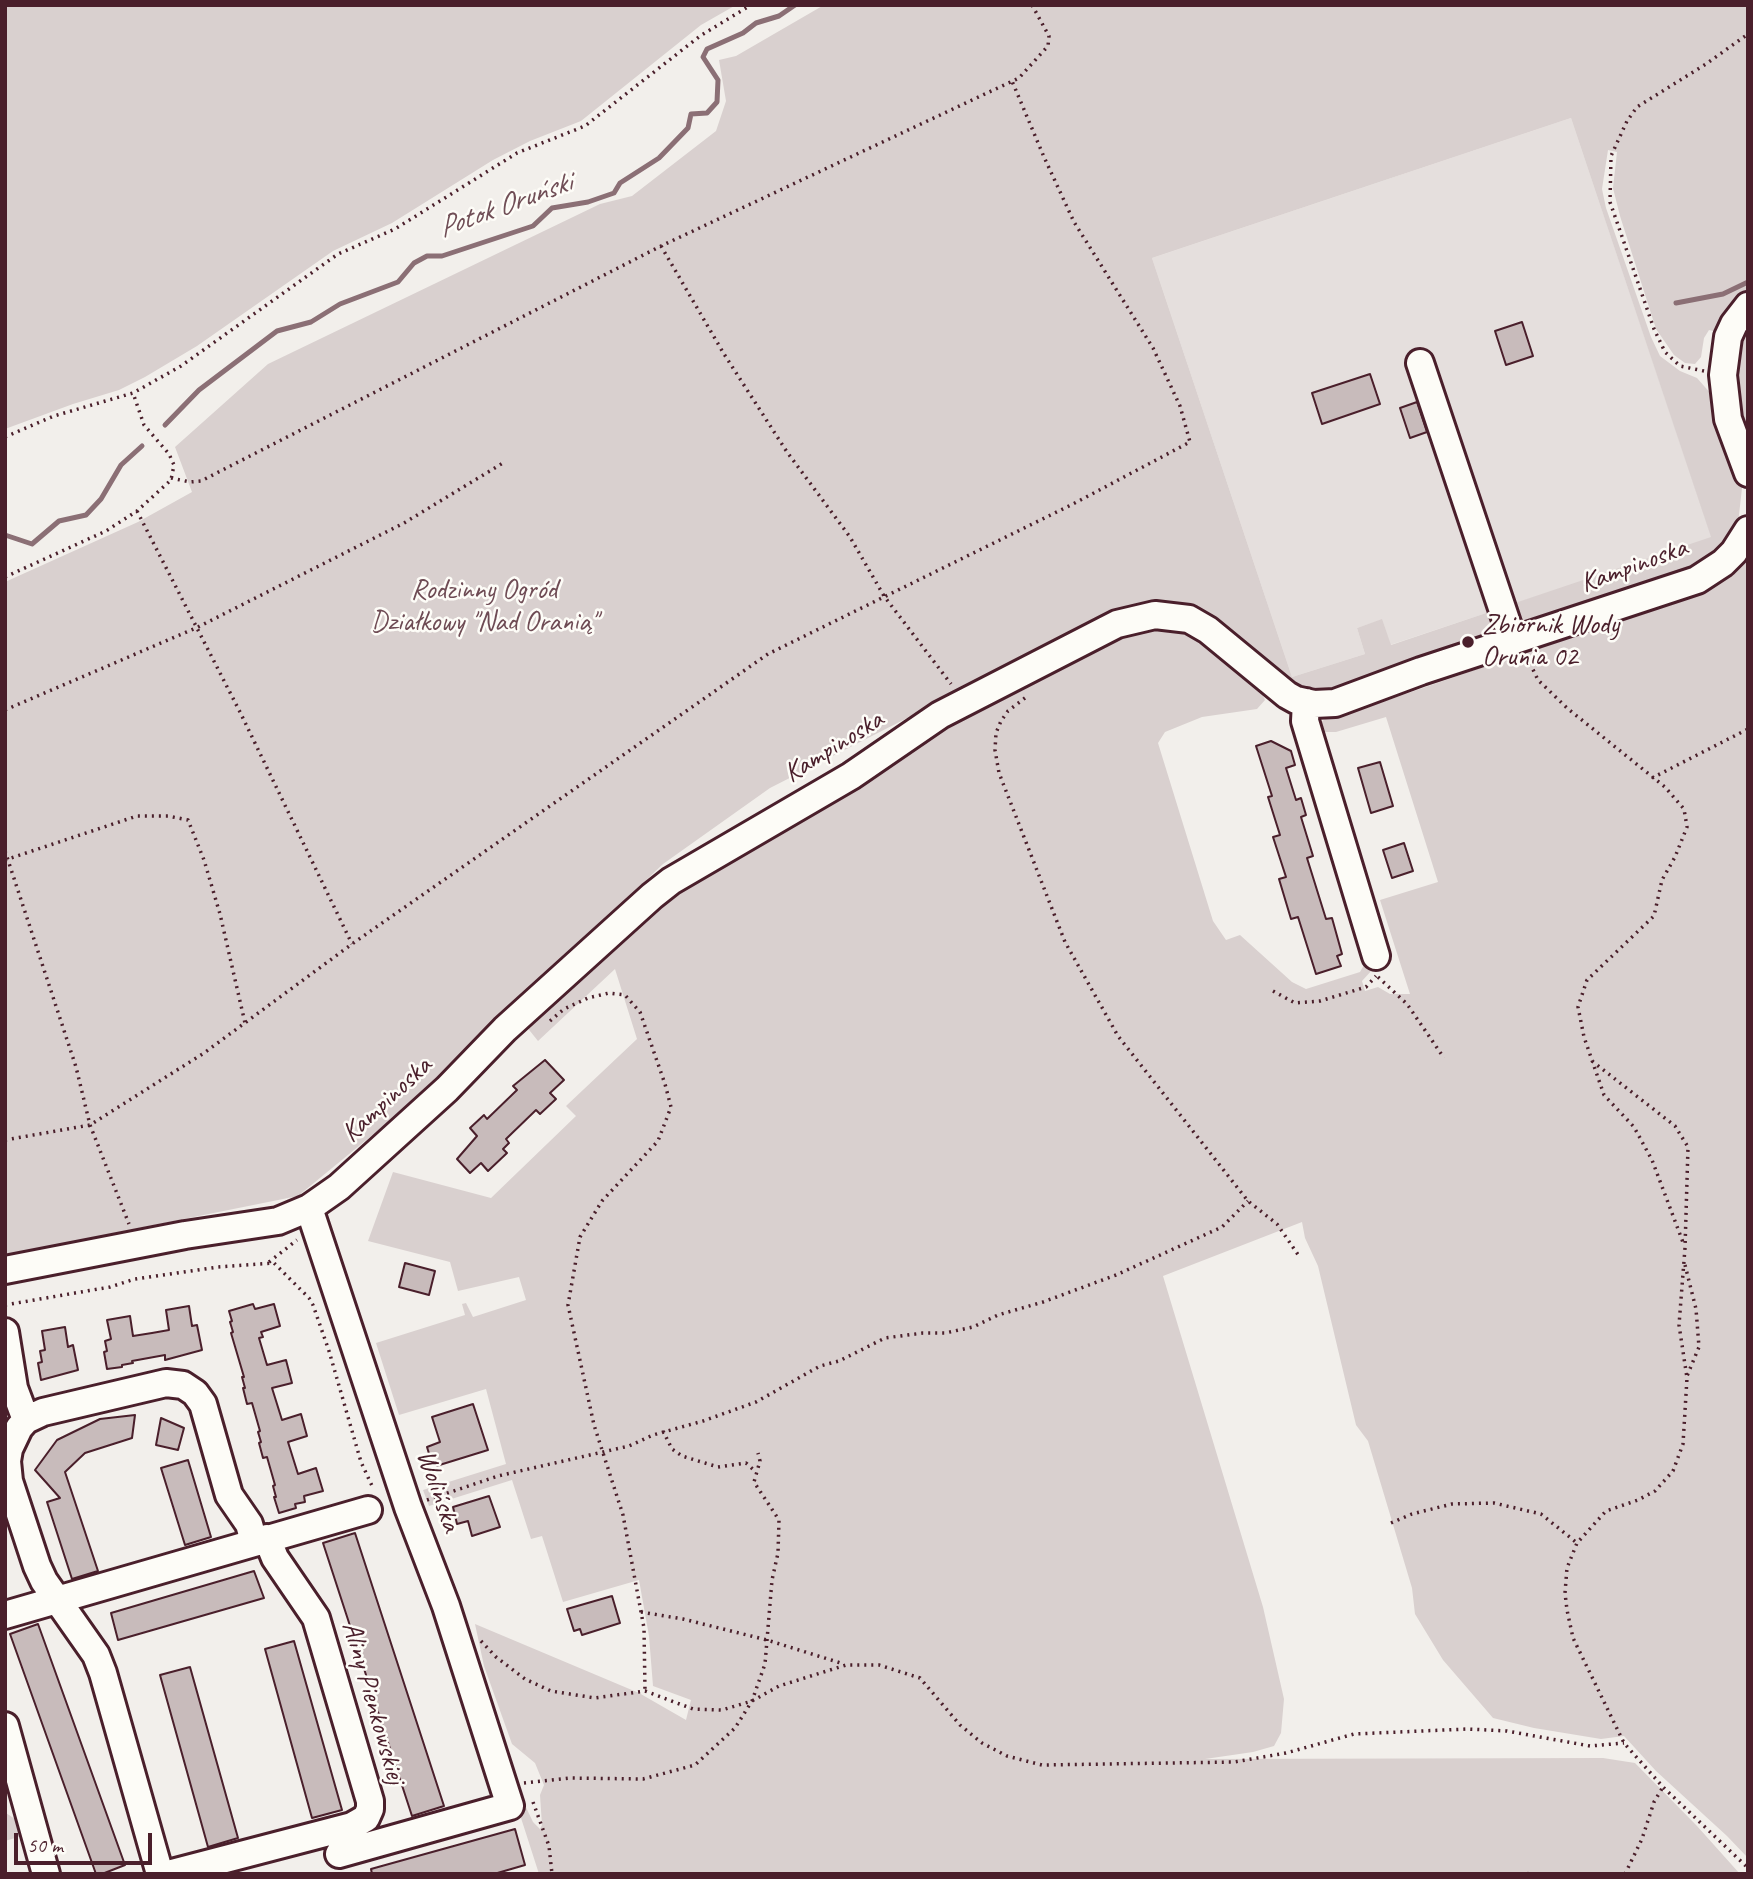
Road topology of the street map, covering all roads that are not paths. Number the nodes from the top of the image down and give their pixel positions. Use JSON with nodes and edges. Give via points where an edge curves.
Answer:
{"nodes":[{"id":1,"x":1748,"y":306,"type":"edge"},
{"id":2,"x":1420,"y":363,"type":"dead end"},
{"id":3,"x":1748,"y":473,"type":"edge"},
{"id":4,"x":1748,"y":530,"type":"edge"},
{"id":5,"x":1517,"y":640,"type":"junction"},
{"id":6,"x":1306,"y":702,"type":"junction"},
{"id":7,"x":1376,"y":966,"type":"road end"},
{"id":8,"x":313,"y":1218,"type":"junction"},
{"id":9,"x":5,"y":1270,"type":"edge"},
{"id":10,"x":5,"y":1332,"type":"edge"},
{"id":11,"x":26,"y":1420,"type":"junction"},
{"id":12,"x":372,"y":1503,"type":"road end"},
{"id":13,"x":261,"y":1540,"type":"junction"},
{"id":14,"x":58,"y":1598,"type":"junction"},
{"id":15,"x":5,"y":1615,"type":"edge"},
{"id":16,"x":5,"y":1726,"type":"edge"},
{"id":17,"x":339,"y":1854,"type":"dead end"},
{"id":18,"x":46,"y":1874,"type":"edge"},
{"id":19,"x":160,"y":1874,"type":"edge"},
{"id":20,"x":168,"y":1874,"type":"edge"}],
"edges":[{"from":1,"to":3,"type":"street","via":[[1728,337],[1723,375],[1728,419]]},
{"from":2,"to":5,"type":"street"},
{"from":4,"to":5,"type":"street","name":"Kampinoska","via":[[1723,563],[1697,580]]},
{"from":5,"to":6,"type":"street","name":"Kampinoska","via":[[1345,700]]},
{"from":6,"to":7,"type":"street","via":[[1305,721]]},
{"from":6,"to":8,"type":"street","name":"Kampinoska","via":[[1287,695],[1209,630],[1189,619],[1155,615],[1102,630],[940,715],[851,776],[671,881],[515,1020],[339,1187]]},
{"from":8,"to":9,"type":"street","name":"Kampinoska","via":[[185,1235]]},
{"from":8,"to":17,"type":"street","name":"Wolińska","via":[[408,1507],[512,1788],[510,1806]]},
{"from":10,"to":11,"type":"street","via":[[14,1388]]},
{"from":11,"to":13,"type":"street","name":"Aliny Pienkowskiej","via":[[52,1408],[166,1383],[190,1389],[203,1404],[229,1495]]},
{"from":11,"to":14,"type":"street","via":[[9,1449],[7,1471],[37,1566]]},
{"from":12,"to":13,"type":"street"},
{"from":13,"to":14,"type":"street"},
{"from":13,"to":20,"type":"street","name":"Aliny Pienkowskiej","via":[[316,1618],[370,1809],[366,1818],[352,1826]]},
{"from":14,"to":15,"type":"street"},
{"from":14,"to":19,"type":"street","via":[[103,1673]]},
{"from":16,"to":18,"type":"street"}]}
